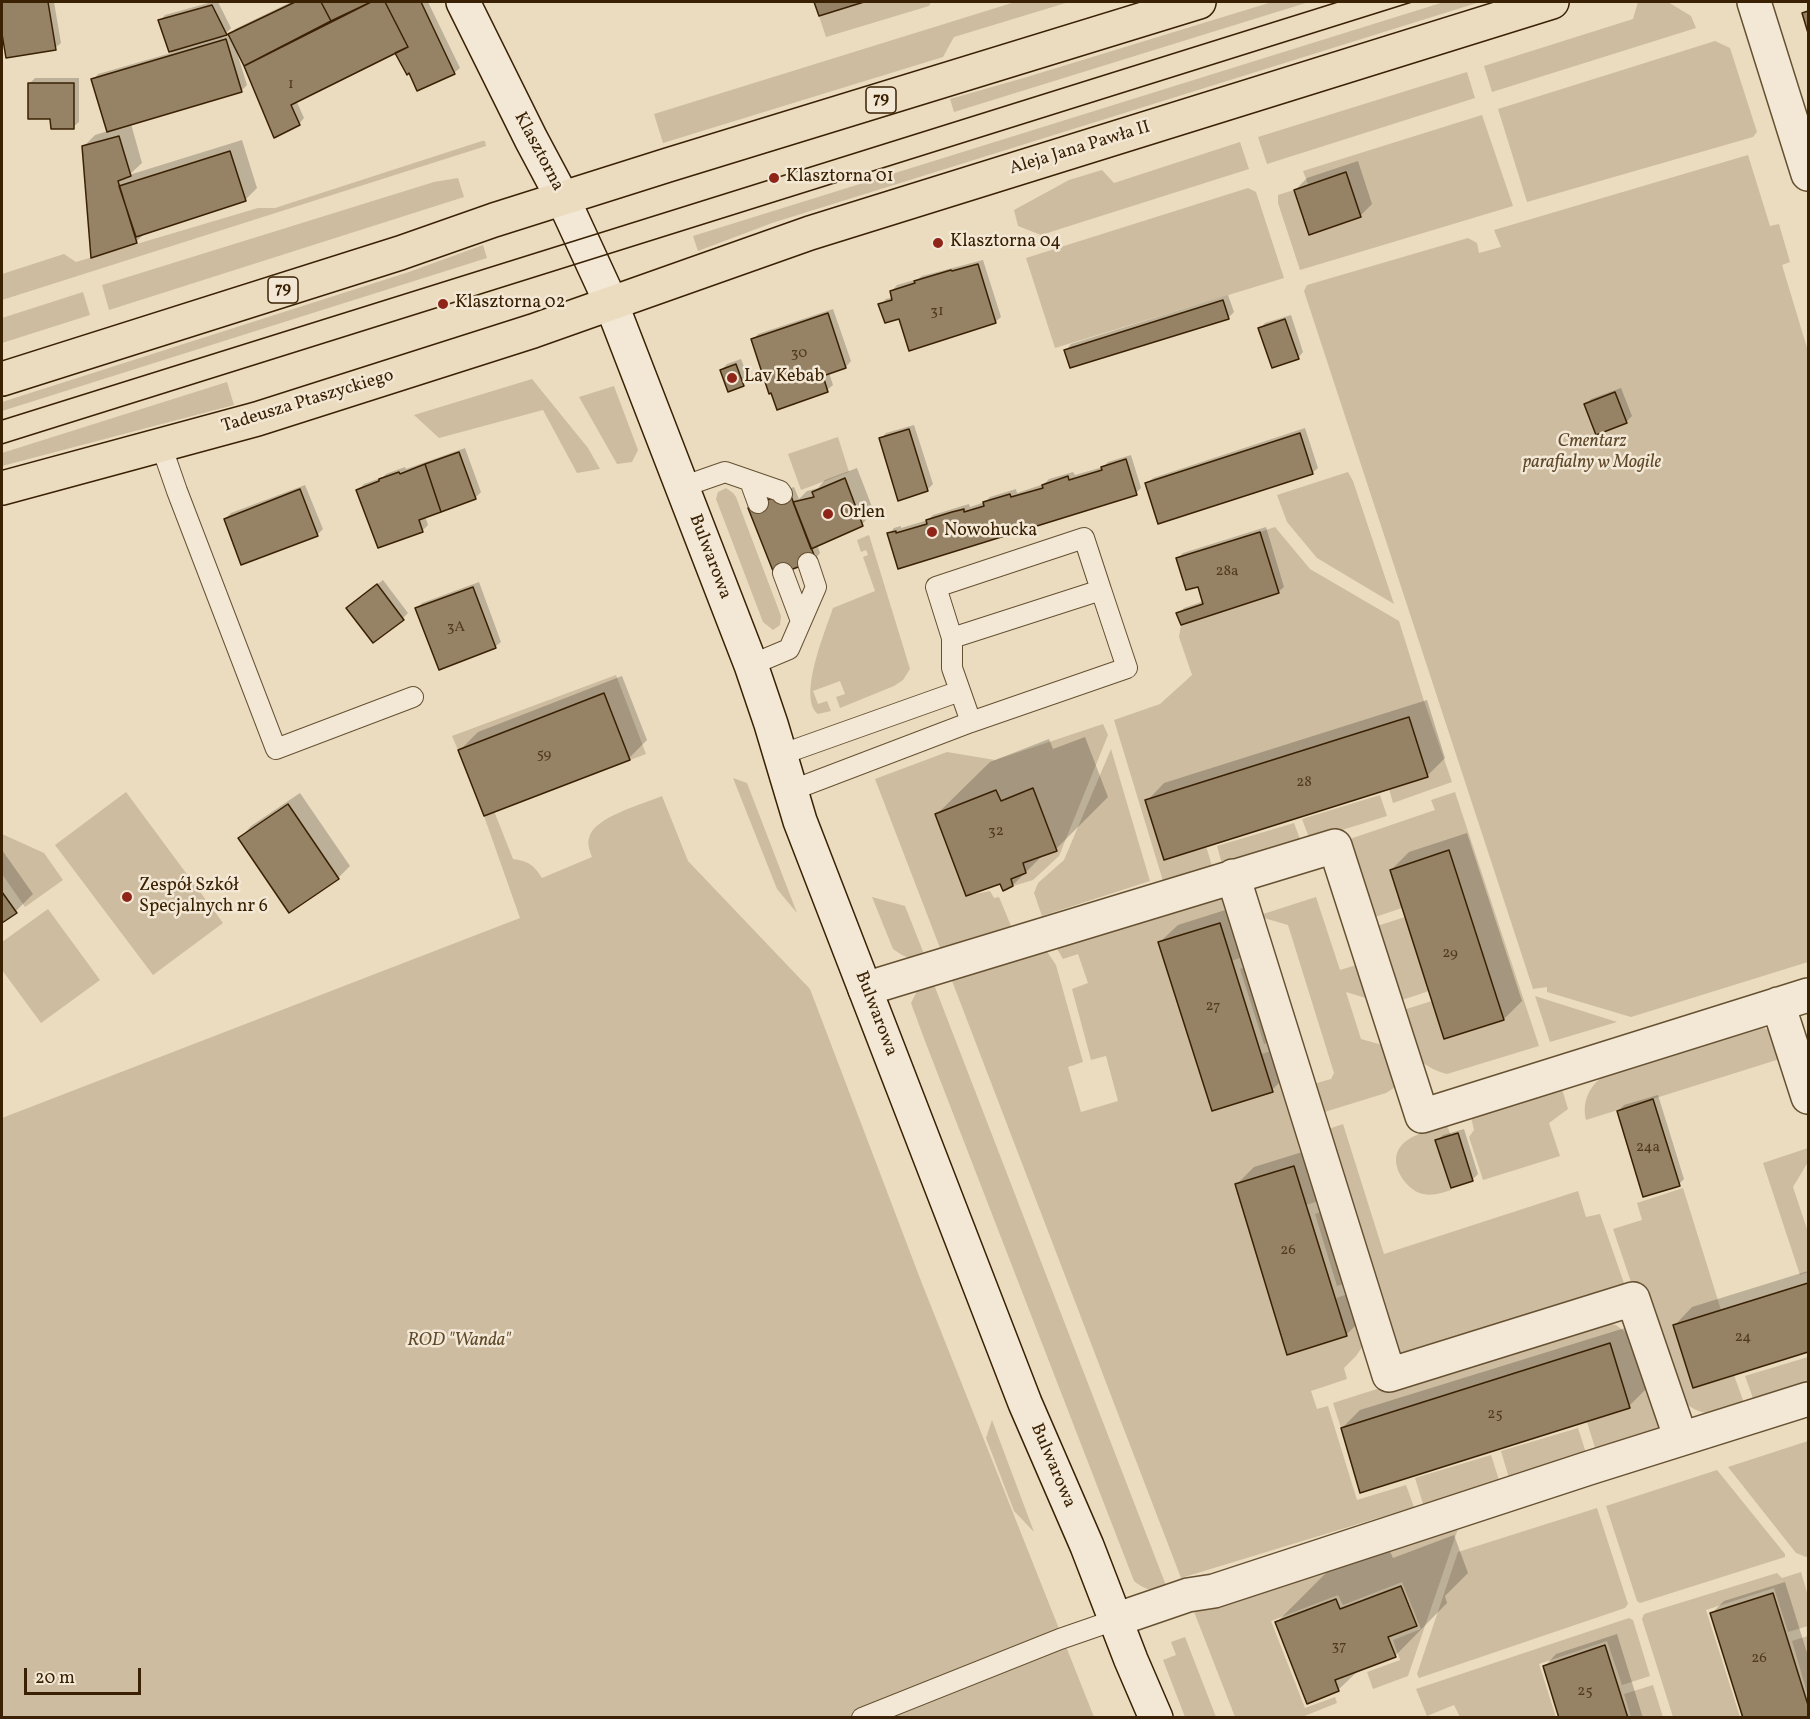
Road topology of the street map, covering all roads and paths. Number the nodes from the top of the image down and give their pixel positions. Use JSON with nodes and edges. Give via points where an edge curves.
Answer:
{"nodes":[{"id":1,"x":463,"y":2,"type":"edge"},
{"id":2,"x":1199,"y":2,"type":"edge"},
{"id":3,"x":1552,"y":2,"type":"edge"},
{"id":4,"x":1754,"y":2,"type":"edge"},
{"id":5,"x":1809,"y":174,"type":"edge"},
{"id":6,"x":563,"y":199,"type":"junction"},
{"id":7,"x":611,"y":303,"type":"junction"},
{"id":8,"x":2,"y":379,"type":"edge"},
{"id":9,"x":161,"y":445,"type":"junction"},
{"id":10,"x":750,"y":481,"type":"junction"},
{"id":11,"x":682,"y":487,"type":"junction"},
{"id":12,"x":2,"y":488,"type":"edge"},
{"id":13,"x":782,"y":494,"type":"dead end"},
{"id":14,"x":758,"y":503,"type":"dead end"},
{"id":15,"x":808,"y":563,"type":"dead end"},
{"id":16,"x":783,"y":573,"type":"dead end"},
{"id":17,"x":1101,"y":590,"type":"junction"},
{"id":18,"x":801,"y":621,"type":"junction"},
{"id":19,"x":952,"y":638,"type":"junction"},
{"id":20,"x":750,"y":665,"type":"junction"},
{"id":21,"x":960,"y":691,"type":"junction"},
{"id":22,"x":413,"y":697,"type":"dead end"},
{"id":23,"x":971,"y":722,"type":"junction"},
{"id":24,"x":780,"y":755,"type":"junction"},
{"id":25,"x":790,"y":790,"type":"junction"},
{"id":26,"x":1233,"y":876,"type":"junction"},
{"id":27,"x":865,"y":989,"type":"junction"},
{"id":28,"x":1793,"y":1000,"type":"edge"},
{"id":29,"x":1809,"y":1097,"type":"edge"},
{"id":30,"x":1809,"y":1399,"type":"edge"},
{"id":31,"x":1681,"y":1439,"type":"junction"},
{"id":32,"x":1115,"y":1620,"type":"junction"},
{"id":33,"x":862,"y":1718,"type":"edge"},
{"id":34,"x":1156,"y":1718,"type":"edge"}],
"edges":[{"from":1,"to":6,"type":"street","name":"Klasztorna"},
{"from":2,"to":6,"type":"main road","number":"79"},
{"from":3,"to":7,"type":"main road","name":"Aleja Jana Pawła II","via":[[800,237]]},
{"from":4,"to":5,"type":"street"},
{"from":6,"to":7,"type":"street","name":"Klasztorna"},
{"from":6,"to":8,"type":"main road","number":"79"},
{"from":7,"to":9,"type":"main road","name":"Tadeusza Ptaszyckiego","via":[[257,419]]},
{"from":7,"to":11,"type":"street","name":"Bulwarowa"},
{"from":9,"to":12,"type":"main road","name":"Tadeusza Ptaszyckiego"},
{"from":9,"to":22,"type":"lane","via":[[276,749]]},
{"from":10,"to":11,"type":"lane","via":[[725,472]]},
{"from":10,"to":13,"type":"lane"},
{"from":10,"to":14,"type":"lane"},
{"from":11,"to":20,"type":"street","name":"Bulwarowa"},
{"from":15,"to":18,"type":"lane","via":[[816,587]]},
{"from":16,"to":18,"type":"lane"},
{"from":17,"to":19,"type":"lane"},
{"from":17,"to":19,"type":"lane","via":[[1084,538],[936,587]]},
{"from":17,"to":23,"type":"lane","via":[[1127,668]]},
{"from":18,"to":20,"type":"lane","via":[[789,649]]},
{"from":19,"to":21,"type":"lane","via":[[952,668]]},
{"from":20,"to":24,"type":"street","name":"Bulwarowa"},
{"from":21,"to":23,"type":"lane"},
{"from":21,"to":24,"type":"lane"},
{"from":23,"to":25,"type":"lane"},
{"from":24,"to":25,"type":"street","name":"Bulwarowa"},
{"from":25,"to":27,"type":"street","name":"Bulwarowa"},
{"from":26,"to":27,"type":"street"},
{"from":26,"to":28,"type":"street","via":[[1335,846],[1422,1116]]},
{"from":26,"to":31,"type":"street","via":[[1389,1374],[1634,1299]]},
{"from":27,"to":32,"type":"street","name":"Bulwarowa","via":[[1025,1403]]},
{"from":28,"to":29,"type":"street"},
{"from":30,"to":31,"type":"street"},
{"from":31,"to":32,"type":"street"},
{"from":32,"to":33,"type":"lane"},
{"from":32,"to":34,"type":"street","name":"Bulwarowa"}]}
